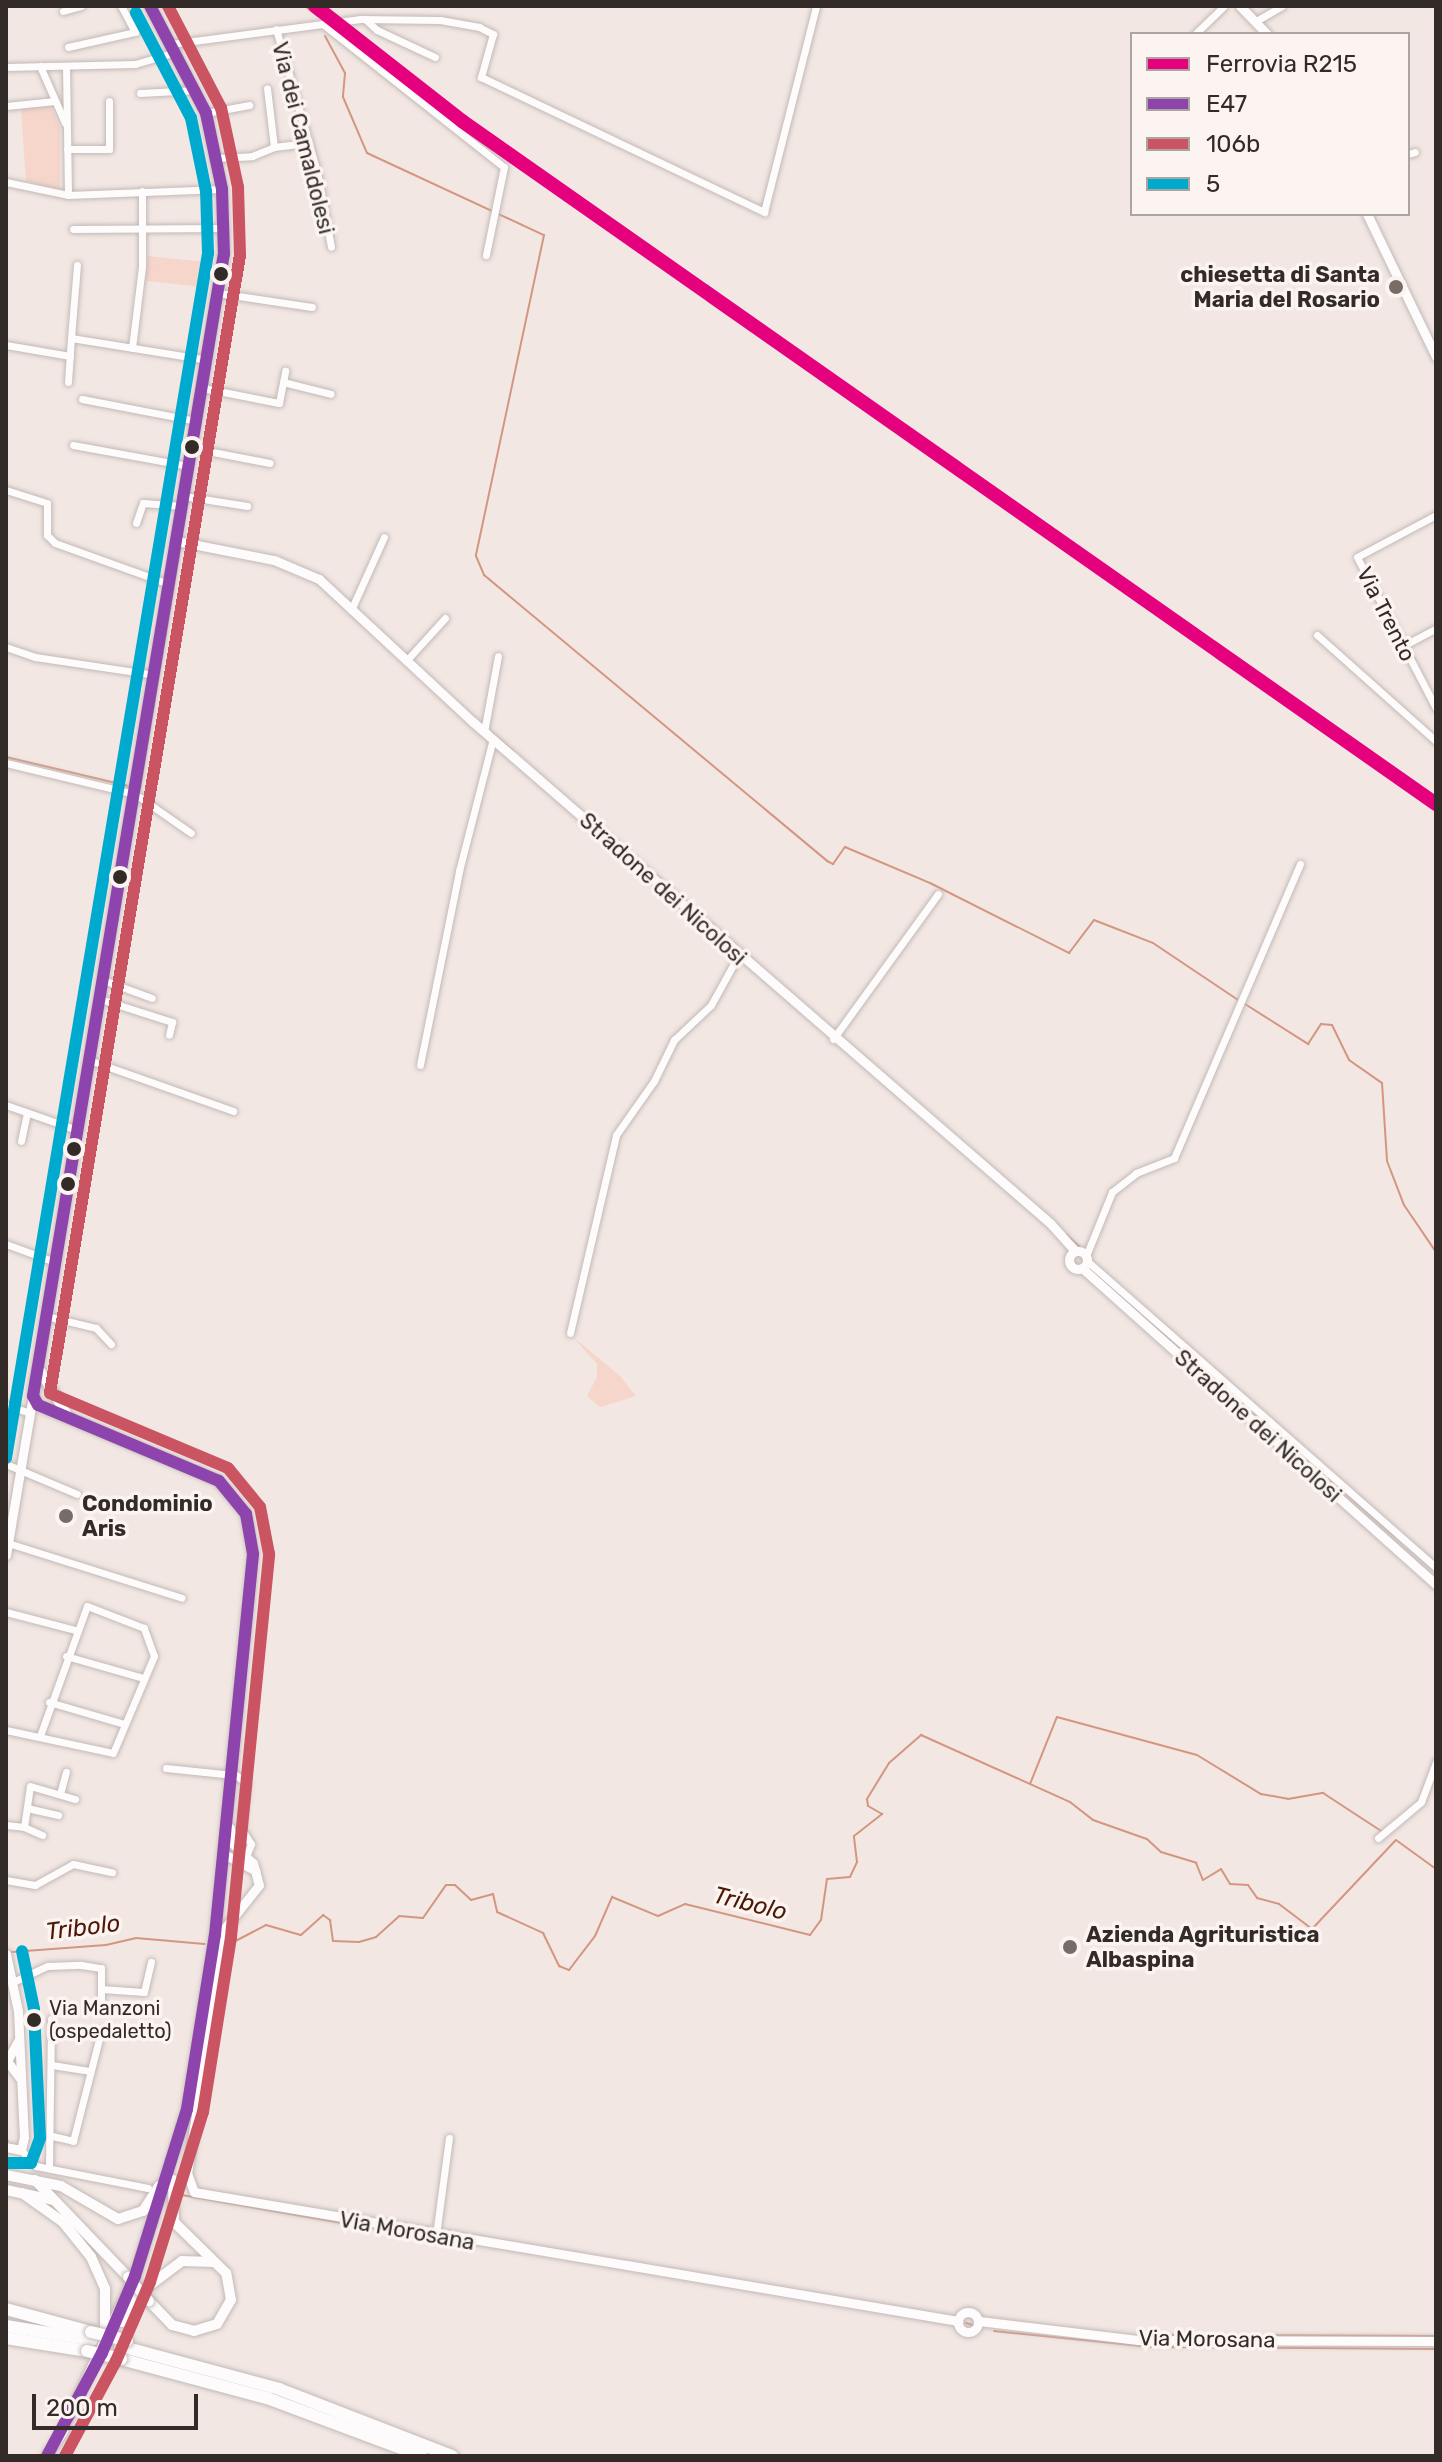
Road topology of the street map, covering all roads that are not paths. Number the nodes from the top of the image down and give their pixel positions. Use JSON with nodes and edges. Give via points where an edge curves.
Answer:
{"nodes":[{"id":1,"x":81,"y":6,"type":"edge"},
{"id":2,"x":121,"y":6,"type":"edge"},
{"id":3,"x":150,"y":6,"type":"edge"},
{"id":4,"x":816,"y":6,"type":"edge"},
{"id":5,"x":1224,"y":6,"type":"edge"},
{"id":6,"x":1240,"y":6,"type":"edge"},
{"id":7,"x":1282,"y":6,"type":"edge"},
{"id":8,"x":63,"y":11,"type":"dead end"},
{"id":9,"x":1252,"y":14,"type":"edge"},
{"id":10,"x":365,"y":19,"type":"junction"},
{"id":11,"x":324,"y":25,"type":"junction"},
{"id":12,"x":276,"y":29,"type":"junction"},
{"id":13,"x":1197,"y":32,"type":"edge"},
{"id":14,"x":1266,"y":32,"type":"edge"},
{"id":15,"x":68,"y":47,"type":"dead end"},
{"id":16,"x":174,"y":48,"type":"junction"},
{"id":17,"x":435,"y":57,"type":"dead end"},
{"id":18,"x":40,"y":66,"type":"junction"},
{"id":19,"x":66,"y":66,"type":"junction"},
{"id":20,"x":6,"y":67,"type":"edge"},
{"id":21,"x":267,"y":88,"type":"dead end"},
{"id":22,"x":196,"y":90,"type":"junction"},
{"id":23,"x":140,"y":93,"type":"dead end"},
{"id":24,"x":55,"y":101,"type":"junction"},
{"id":25,"x":109,"y":101,"type":"dead end"},
{"id":26,"x":249,"y":105,"type":"dead end"},
{"id":27,"x":6,"y":106,"type":"edge"},
{"id":28,"x":206,"y":113,"type":"junction"},
{"id":29,"x":66,"y":127,"type":"junction"},
{"id":30,"x":309,"y":143,"type":"junction"},
{"id":31,"x":274,"y":147,"type":"junction"},
{"id":32,"x":67,"y":149,"type":"junction"},
{"id":33,"x":217,"y":158,"type":"junction"},
{"id":34,"x":6,"y":182,"type":"edge"},
{"id":35,"x":222,"y":189,"type":"junction"},
{"id":36,"x":142,"y":191,"type":"junction"},
{"id":37,"x":68,"y":195,"type":"junction"},
{"id":38,"x":1368,"y":216,"type":"edge"},
{"id":39,"x":144,"y":228,"type":"junction"},
{"id":40,"x":225,"y":228,"type":"junction"},
{"id":41,"x":73,"y":229,"type":"dead end"},
{"id":42,"x":331,"y":247,"type":"dead end"},
{"id":43,"x":486,"y":255,"type":"dead end"},
{"id":44,"x":77,"y":265,"type":"dead end"},
{"id":45,"x":218,"y":293,"type":"junction"},
{"id":46,"x":312,"y":307,"type":"dead end"},
{"id":47,"x":71,"y":338,"type":"junction"},
{"id":48,"x":6,"y":345,"type":"edge"},
{"id":49,"x":132,"y":348,"type":"junction"},
{"id":50,"x":70,"y":356,"type":"junction"},
{"id":51,"x":1436,"y":357,"type":"edge"},
{"id":52,"x":208,"y":360,"type":"junction"},
{"id":53,"x":285,"y":371,"type":"dead end"},
{"id":54,"x":68,"y":382,"type":"dead end"},
{"id":55,"x":283,"y":382,"type":"junction"},
{"id":56,"x":203,"y":388,"type":"junction"},
{"id":57,"x":331,"y":394,"type":"dead end"},
{"id":58,"x":82,"y":399,"type":"dead end"},
{"id":59,"x":196,"y":421,"type":"junction"},
{"id":60,"x":73,"y":445,"type":"dead end"},
{"id":61,"x":192,"y":448,"type":"junction"},
{"id":62,"x":270,"y":463,"type":"dead end"},
{"id":63,"x":189,"y":466,"type":"junction"},
{"id":64,"x":6,"y":490,"type":"edge"},
{"id":65,"x":184,"y":501,"type":"junction"},
{"id":66,"x":247,"y":506,"type":"dead end"},
{"id":67,"x":1436,"y":515,"type":"edge"},
{"id":68,"x":136,"y":523,"type":"dead end"},
{"id":69,"x":384,"y":537,"type":"dead end"},
{"id":70,"x":177,"y":541,"type":"junction"},
{"id":71,"x":169,"y":584,"type":"junction"},
{"id":72,"x":351,"y":610,"type":"junction"},
{"id":73,"x":445,"y":618,"type":"dead end"},
{"id":74,"x":1436,"y":628,"type":"edge"},
{"id":75,"x":1317,"y":635,"type":"dead end"},
{"id":76,"x":6,"y":647,"type":"edge"},
{"id":77,"x":1401,"y":647,"type":"junction"},
{"id":78,"x":498,"y":656,"type":"dead end"},
{"id":79,"x":406,"y":661,"type":"junction"},
{"id":80,"x":155,"y":675,"type":"junction"},
{"id":81,"x":1436,"y":708,"type":"edge"},
{"id":82,"x":488,"y":736,"type":"junction"},
{"id":83,"x":1436,"y":741,"type":"edge"},
{"id":84,"x":6,"y":763,"type":"edge"},
{"id":85,"x":135,"y":794,"type":"junction"},
{"id":86,"x":191,"y":833,"type":"dead end"},
{"id":87,"x":1300,"y":864,"type":"dead end"},
{"id":88,"x":938,"y":894,"type":"dead end"},
{"id":89,"x":738,"y":956,"type":"junction"},
{"id":90,"x":103,"y":980,"type":"junction"},
{"id":91,"x":152,"y":998,"type":"dead end"},
{"id":92,"x":100,"y":999,"type":"junction"},
{"id":93,"x":169,"y":1035,"type":"dead end"},
{"id":94,"x":833,"y":1039,"type":"junction"},
{"id":95,"x":89,"y":1060,"type":"junction"},
{"id":96,"x":420,"y":1065,"type":"dead end"},
{"id":97,"x":6,"y":1105,"type":"edge"},
{"id":98,"x":233,"y":1111,"type":"dead end"},
{"id":99,"x":27,"y":1113,"type":"junction"},
{"id":100,"x":77,"y":1130,"type":"junction"},
{"id":101,"x":21,"y":1141,"type":"dead end"},
{"id":102,"x":6,"y":1244,"type":"edge"},
{"id":103,"x":1075,"y":1251,"type":"junction"},
{"id":104,"x":55,"y":1262,"type":"junction"},
{"id":105,"x":1085,"y":1262,"type":"junction"},
{"id":106,"x":46,"y":1316,"type":"junction"},
{"id":107,"x":570,"y":1333,"type":"dead end"},
{"id":108,"x":111,"y":1344,"type":"dead end"},
{"id":109,"x":38,"y":1367,"type":"junction"},
{"id":110,"x":52,"y":1392,"type":"junction"},
{"id":111,"x":34,"y":1394,"type":"junction"},
{"id":112,"x":6,"y":1405,"type":"edge"},
{"id":113,"x":44,"y":1406,"type":"junction"},
{"id":114,"x":67,"y":1413,"type":"junction"},
{"id":115,"x":30,"y":1415,"type":"junction"},
{"id":116,"x":6,"y":1464,"type":"edge"},
{"id":117,"x":20,"y":1469,"type":"junction"},
{"id":118,"x":77,"y":1494,"type":"dead end"},
{"id":119,"x":8,"y":1543,"type":"junction"},
{"id":120,"x":6,"y":1555,"type":"edge"},
{"id":121,"x":1436,"y":1568,"type":"edge"},
{"id":122,"x":1436,"y":1584,"type":"edge"},
{"id":123,"x":182,"y":1598,"type":"dead end"},
{"id":124,"x":6,"y":1612,"type":"edge"},
{"id":125,"x":75,"y":1630,"type":"junction"},
{"id":126,"x":66,"y":1656,"type":"junction"},
{"id":127,"x":143,"y":1678,"type":"junction"},
{"id":128,"x":49,"y":1702,"type":"junction"},
{"id":129,"x":124,"y":1724,"type":"junction"},
{"id":130,"x":6,"y":1730,"type":"edge"},
{"id":131,"x":40,"y":1736,"type":"junction"},
{"id":132,"x":1436,"y":1762,"type":"edge"},
{"id":133,"x":166,"y":1768,"type":"dead end"},
{"id":134,"x":66,"y":1772,"type":"dead end"},
{"id":135,"x":230,"y":1779,"type":"junction"},
{"id":136,"x":60,"y":1794,"type":"junction"},
{"id":137,"x":75,"y":1799,"type":"dead end"},
{"id":138,"x":27,"y":1808,"type":"junction"},
{"id":139,"x":58,"y":1815,"type":"dead end"},
{"id":140,"x":6,"y":1825,"type":"edge"},
{"id":141,"x":24,"y":1827,"type":"junction"},
{"id":142,"x":42,"y":1835,"type":"dead end"},
{"id":143,"x":1378,"y":1838,"type":"dead end"},
{"id":144,"x":243,"y":1854,"type":"junction"},
{"id":145,"x":223,"y":1857,"type":"junction"},
{"id":146,"x":237,"y":1864,"type":"junction"},
{"id":147,"x":256,"y":1871,"type":"junction"},
{"id":148,"x":112,"y":1872,"type":"dead end"},
{"id":149,"x":6,"y":1880,"type":"edge"},
{"id":150,"x":212,"y":1917,"type":"junction"},
{"id":151,"x":214,"y":1946,"type":"junction"},
{"id":152,"x":6,"y":1954,"type":"edge"},
{"id":153,"x":151,"y":1962,"type":"dead end"},
{"id":154,"x":13,"y":1982,"type":"junction"},
{"id":155,"x":207,"y":1987,"type":"junction"},
{"id":156,"x":101,"y":1989,"type":"junction"},
{"id":157,"x":101,"y":2009,"type":"dead end"},
{"id":158,"x":51,"y":2019,"type":"dead end"},
{"id":159,"x":101,"y":2031,"type":"dead end"},
{"id":160,"x":11,"y":2060,"type":"edge"},
{"id":161,"x":52,"y":2065,"type":"junction"},
{"id":162,"x":91,"y":2071,"type":"junction"},
{"id":163,"x":187,"y":2109,"type":"junction"},
{"id":164,"x":181,"y":2135,"type":"junction"},
{"id":165,"x":52,"y":2136,"type":"junction"},
{"id":166,"x":449,"y":2138,"type":"dead end"},
{"id":167,"x":6,"y":2147,"type":"edge"},
{"id":168,"x":21,"y":2150,"type":"junction"},
{"id":169,"x":49,"y":2168,"type":"junction"},
{"id":170,"x":6,"y":2175,"type":"edge"},
{"id":171,"x":33,"y":2179,"type":"junction"},
{"id":172,"x":148,"y":2188,"type":"dead end"},
{"id":173,"x":6,"y":2190,"type":"edge"},
{"id":174,"x":22,"y":2193,"type":"junction"},
{"id":175,"x":60,"y":2203,"type":"junction"},
{"id":176,"x":436,"y":2236,"type":"junction"},
{"id":177,"x":219,"y":2265,"type":"junction"},
{"id":178,"x":144,"y":2295,"type":"junction"},
{"id":179,"x":6,"y":2309,"type":"edge"},
{"id":180,"x":958,"y":2321,"type":"junction"},
{"id":181,"x":979,"y":2321,"type":"junction"},
{"id":182,"x":6,"y":2326,"type":"edge"},
{"id":183,"x":105,"y":2330,"type":"tunnel mouth"},
{"id":184,"x":6,"y":2338,"type":"edge"},
{"id":185,"x":1436,"y":2341,"type":"edge"},
{"id":186,"x":121,"y":2344,"type":"junction"},
{"id":187,"x":93,"y":2348,"type":"junction"},
{"id":188,"x":60,"y":2436,"type":"junction"},
{"id":189,"x":47,"y":2456,"type":"edge"},
{"id":190,"x":422,"y":2456,"type":"edge"},
{"id":191,"x":452,"y":2456,"type":"edge"}],
"edges":[{"from":1,"to":8,"type":"street"},
{"from":2,"to":15,"type":"street","via":[[135,32]]},
{"from":3,"to":16,"type":"main road"},
{"from":4,"to":10,"type":"street","name":"Via dei Camaldolesi","via":[[764,212],[481,77],[493,34],[440,20]]},
{"from":5,"to":13,"type":"street"},
{"from":6,"to":9,"type":"street"},
{"from":7,"to":9,"type":"street"},
{"from":9,"to":14,"type":"street"},
{"from":10,"to":11,"type":"street","name":"Via dei Camaldolesi"},
{"from":10,"to":17,"type":"street"},
{"from":11,"to":12,"type":"street","name":"Via dei Camaldolesi"},
{"from":11,"to":43,"type":"street","via":[[504,167]]},
{"from":12,"to":16,"type":"street","name":"Via dei Camaldolesi"},
{"from":12,"to":30,"type":"street","name":"Via dei Camaldolesi"},
{"from":16,"to":19,"type":"street","name":"Via dei Camaldolesi","via":[[135,64]]},
{"from":16,"to":22,"type":"main road"},
{"from":18,"to":19,"type":"street","name":"Via dei Camaldolesi"},
{"from":18,"to":20,"type":"street","name":"Via dei Camaldolesi"},
{"from":18,"to":24,"type":"street"},
{"from":19,"to":29,"type":"street"},
{"from":21,"to":31,"type":"street"},
{"from":22,"to":23,"type":"street"},
{"from":22,"to":28,"type":"main road"},
{"from":24,"to":27,"type":"street"},
{"from":24,"to":29,"type":"street"},
{"from":25,"to":32,"type":"street","via":[[109,149]]},
{"from":26,"to":28,"type":"street"},
{"from":28,"to":33,"type":"main road"},
{"from":29,"to":32,"type":"street"},
{"from":30,"to":31,"type":"street"},
{"from":30,"to":42,"type":"street","name":"Via dei Camaldolesi"},
{"from":31,"to":33,"type":"street","via":[[252,156]]},
{"from":32,"to":37,"type":"street"},
{"from":33,"to":35,"type":"main road"},
{"from":34,"to":37,"type":"street"},
{"from":35,"to":36,"type":"street"},
{"from":35,"to":40,"type":"main road"},
{"from":36,"to":37,"type":"street"},
{"from":36,"to":39,"type":"street"},
{"from":38,"to":51,"type":"street"},
{"from":39,"to":40,"type":"street"},
{"from":39,"to":41,"type":"street"},
{"from":39,"to":49,"type":"street"},
{"from":40,"to":45,"type":"main road"},
{"from":44,"to":47,"type":"street"},
{"from":45,"to":46,"type":"street"},
{"from":45,"to":52,"type":"main road"},
{"from":47,"to":49,"type":"street"},
{"from":47,"to":50,"type":"street"},
{"from":48,"to":50,"type":"street"},
{"from":49,"to":52,"type":"street"},
{"from":50,"to":54,"type":"street"},
{"from":52,"to":56,"type":"main road"},
{"from":53,"to":55,"type":"street"},
{"from":55,"to":56,"type":"street","via":[[279,403]]},
{"from":55,"to":57,"type":"street"},
{"from":56,"to":59,"type":"main road"},
{"from":58,"to":59,"type":"street"},
{"from":59,"to":61,"type":"main road"},
{"from":60,"to":63,"type":"street"},
{"from":61,"to":62,"type":"street"},
{"from":61,"to":63,"type":"main road"},
{"from":63,"to":65,"type":"main road"},
{"from":64,"to":71,"type":"street","via":[[47,503],[47,535],[55,543]]},
{"from":65,"to":66,"type":"street"},
{"from":65,"to":68,"type":"street","via":[[147,501]]},
{"from":65,"to":70,"type":"main road"},
{"from":67,"to":77,"type":"street","name":"Via Trento","via":[[1357,557]]},
{"from":69,"to":72,"type":"street"},
{"from":70,"to":71,"type":"main road"},
{"from":70,"to":72,"type":"street","name":"Stradone dei Nicolosi","via":[[307,572]]},
{"from":71,"to":80,"type":"main road"},
{"from":72,"to":79,"type":"street","name":"Stradone dei Nicolosi"},
{"from":73,"to":79,"type":"street"},
{"from":74,"to":77,"type":"street"},
{"from":75,"to":83,"type":"street"},
{"from":76,"to":80,"type":"street","via":[[35,657]]},
{"from":77,"to":81,"type":"street","name":"Via Trento"},
{"from":78,"to":82,"type":"street"},
{"from":79,"to":82,"type":"street","name":"Stradone dei Nicolosi"},
{"from":80,"to":85,"type":"main road"},
{"from":82,"to":89,"type":"street","name":"Stradone dei Nicolosi"},
{"from":82,"to":96,"type":"street"},
{"from":84,"to":85,"type":"street"},
{"from":85,"to":86,"type":"street"},
{"from":85,"to":90,"type":"main road"},
{"from":87,"to":105,"type":"street","via":[[1174,1158],[1136,1173],[1112,1192]]},
{"from":88,"to":94,"type":"street"},
{"from":89,"to":94,"type":"street","name":"Stradone dei Nicolosi"},
{"from":89,"to":107,"type":"street","via":[[711,1005],[674,1040],[654,1081],[616,1135]]},
{"from":90,"to":91,"type":"street"},
{"from":90,"to":92,"type":"main road"},
{"from":92,"to":93,"type":"street","via":[[172,1022]]},
{"from":92,"to":95,"type":"main road"},
{"from":94,"to":103,"type":"street","name":"Stradone dei Nicolosi","via":[[1050,1223]]},
{"from":95,"to":98,"type":"street"},
{"from":95,"to":100,"type":"main road"},
{"from":97,"to":99,"type":"street"},
{"from":99,"to":100,"type":"street"},
{"from":99,"to":101,"type":"street"},
{"from":100,"to":104,"type":"main road"},
{"from":102,"to":104,"type":"street"},
{"from":103,"to":105,"type":"street","name":"Stradone dei Nicolosi"},
{"from":103,"to":105,"type":"street","name":"Stradone dei Nicolosi","via":[[1069,1263]]},
{"from":104,"to":106,"type":"main road"},
{"from":105,"to":121,"type":"street","name":"Stradone dei Nicolosi"},
{"from":105,"to":122,"type":"street","name":"Stradone dei Nicolosi"},
{"from":106,"to":108,"type":"street","via":[[96,1328]]},
{"from":106,"to":109,"type":"main road"},
{"from":109,"to":110,"type":"main road"},
{"from":109,"to":111,"type":"main road"},
{"from":110,"to":111,"type":"main road"},
{"from":110,"to":113,"type":"main road"},
{"from":110,"to":114,"type":"main road"},
{"from":111,"to":113,"type":"main road"},
{"from":111,"to":115,"type":"street"},
{"from":112,"to":115,"type":"street"},
{"from":113,"to":114,"type":"main road"},
{"from":113,"to":115,"type":"street"},
{"from":114,"to":135,"type":"main road","via":[[206,1473],[227,1488],[245,1512],[253,1551]]},
{"from":115,"to":117,"type":"street"},
{"from":116,"to":117,"type":"street"},
{"from":117,"to":118,"type":"street"},
{"from":117,"to":119,"type":"street"},
{"from":119,"to":120,"type":"street"},
{"from":119,"to":123,"type":"street"},
{"from":124,"to":125,"type":"street"},
{"from":125,"to":126,"type":"street"},
{"from":125,"to":127,"type":"street","via":[[87,1606],[137,1623],[149,1635],[154,1656]]},
{"from":126,"to":127,"type":"street"},
{"from":126,"to":128,"type":"street"},
{"from":127,"to":129,"type":"street"},
{"from":128,"to":129,"type":"street"},
{"from":128,"to":131,"type":"street"},
{"from":129,"to":131,"type":"street","via":[[110,1754]]},
{"from":130,"to":131,"type":"street"},
{"from":132,"to":143,"type":"street","via":[[1421,1802]]},
{"from":133,"to":135,"type":"street"},
{"from":134,"to":136,"type":"street"},
{"from":135,"to":144,"type":"street","via":[[229,1835]]},
{"from":135,"to":144,"type":"street","via":[[246,1783],[241,1828],[251,1843]]},
{"from":135,"to":145,"type":"main road"},
{"from":135,"to":150,"type":"main road"},
{"from":136,"to":137,"type":"street"},
{"from":136,"to":138,"type":"street","via":[[30,1786]]},
{"from":138,"to":139,"type":"street"},
{"from":138,"to":141,"type":"street"},
{"from":140,"to":141,"type":"street"},
{"from":141,"to":142,"type":"street"},
{"from":144,"to":145,"type":"street"},
{"from":144,"to":146,"type":"street"},
{"from":144,"to":147,"type":"street"},
{"from":145,"to":146,"type":"street"},
{"from":145,"to":150,"type":"street"},
{"from":145,"to":151,"type":"main road"},
{"from":146,"to":147,"type":"street"},
{"from":146,"to":151,"type":"street","via":[[225,1877]]},
{"from":147,"to":176,"type":"street","name":"Via Morosana","via":[[256,1891],[231,1915],[224,1932],[188,2185],[208,2196]]},
{"from":148,"to":149,"type":"street","via":[[73,1864],[35,1885]]},
{"from":150,"to":155,"type":"main road"},
{"from":151,"to":155,"type":"main road"},
{"from":152,"to":154,"type":"street"},
{"from":153,"to":156,"type":"street","via":[[144,1992]]},
{"from":154,"to":156,"type":"street","via":[[48,1966],[81,1965],[101,1968]]},
{"from":154,"to":160,"type":"street","via":[[19,2038]]},
{"from":155,"to":163,"type":"main road"},
{"from":156,"to":157,"type":"street"},
{"from":158,"to":161,"type":"street"},
{"from":159,"to":162,"type":"street"},
{"from":160,"to":168,"type":"street","via":[[22,2080]]},
{"from":161,"to":162,"type":"street"},
{"from":161,"to":165,"type":"street"},
{"from":162,"to":165,"type":"street","via":[[73,2141]]},
{"from":163,"to":164,"type":"main road"},
{"from":163,"to":171,"type":"main road","via":[[155,2198],[138,2214],[108,2217],[61,2186]]},
{"from":164,"to":177,"type":"main road","via":[[170,2213],[183,2236]]},
{"from":164,"to":188,"type":"main road","via":[[135,2276]]},
{"from":165,"to":169,"type":"street"},
{"from":166,"to":176,"type":"street"},
{"from":167,"to":168,"type":"street"},
{"from":168,"to":169,"type":"street","via":[[30,2164]]},
{"from":169,"to":172,"type":"street"},
{"from":170,"to":171,"type":"main road"},
{"from":171,"to":175,"type":"main road"},
{"from":173,"to":174,"type":"main road"},
{"from":174,"to":175,"type":"main road"},
{"from":174,"to":183,"type":"main road","via":[[63,2222],[91,2257],[108,2301]]},
{"from":175,"to":178,"type":"main road","bridge":true},
{"from":176,"to":180,"type":"street","name":"Via Morosana"},
{"from":177,"to":178,"type":"main road","via":[[200,2258],[182,2261]]},
{"from":177,"to":178,"type":"main road","via":[[229,2281],[231,2300],[213,2326],[194,2331],[177,2327]]},
{"from":178,"to":186,"type":"main road"},
{"from":179,"to":187,"type":"highway"},
{"from":180,"to":181,"type":"street","name":"Via Morosana","via":[[968,2311]]},
{"from":180,"to":181,"type":"street","name":"Via Morosana","via":[[967,2333]]},
{"from":181,"to":185,"type":"street","name":"Via Morosana","via":[[1138,2340]]},
{"from":182,"to":187,"type":"highway"},
{"from":184,"to":187,"type":"highway"},
{"from":186,"to":187,"type":"highway","bridge":true},
{"from":186,"to":187,"type":"highway","bridge":true},
{"from":186,"to":190,"type":"highway"},
{"from":186,"to":191,"type":"highway","via":[[314,2401]]},
{"from":187,"to":188,"type":"main road"},
{"from":188,"to":189,"type":"main road"}]}
